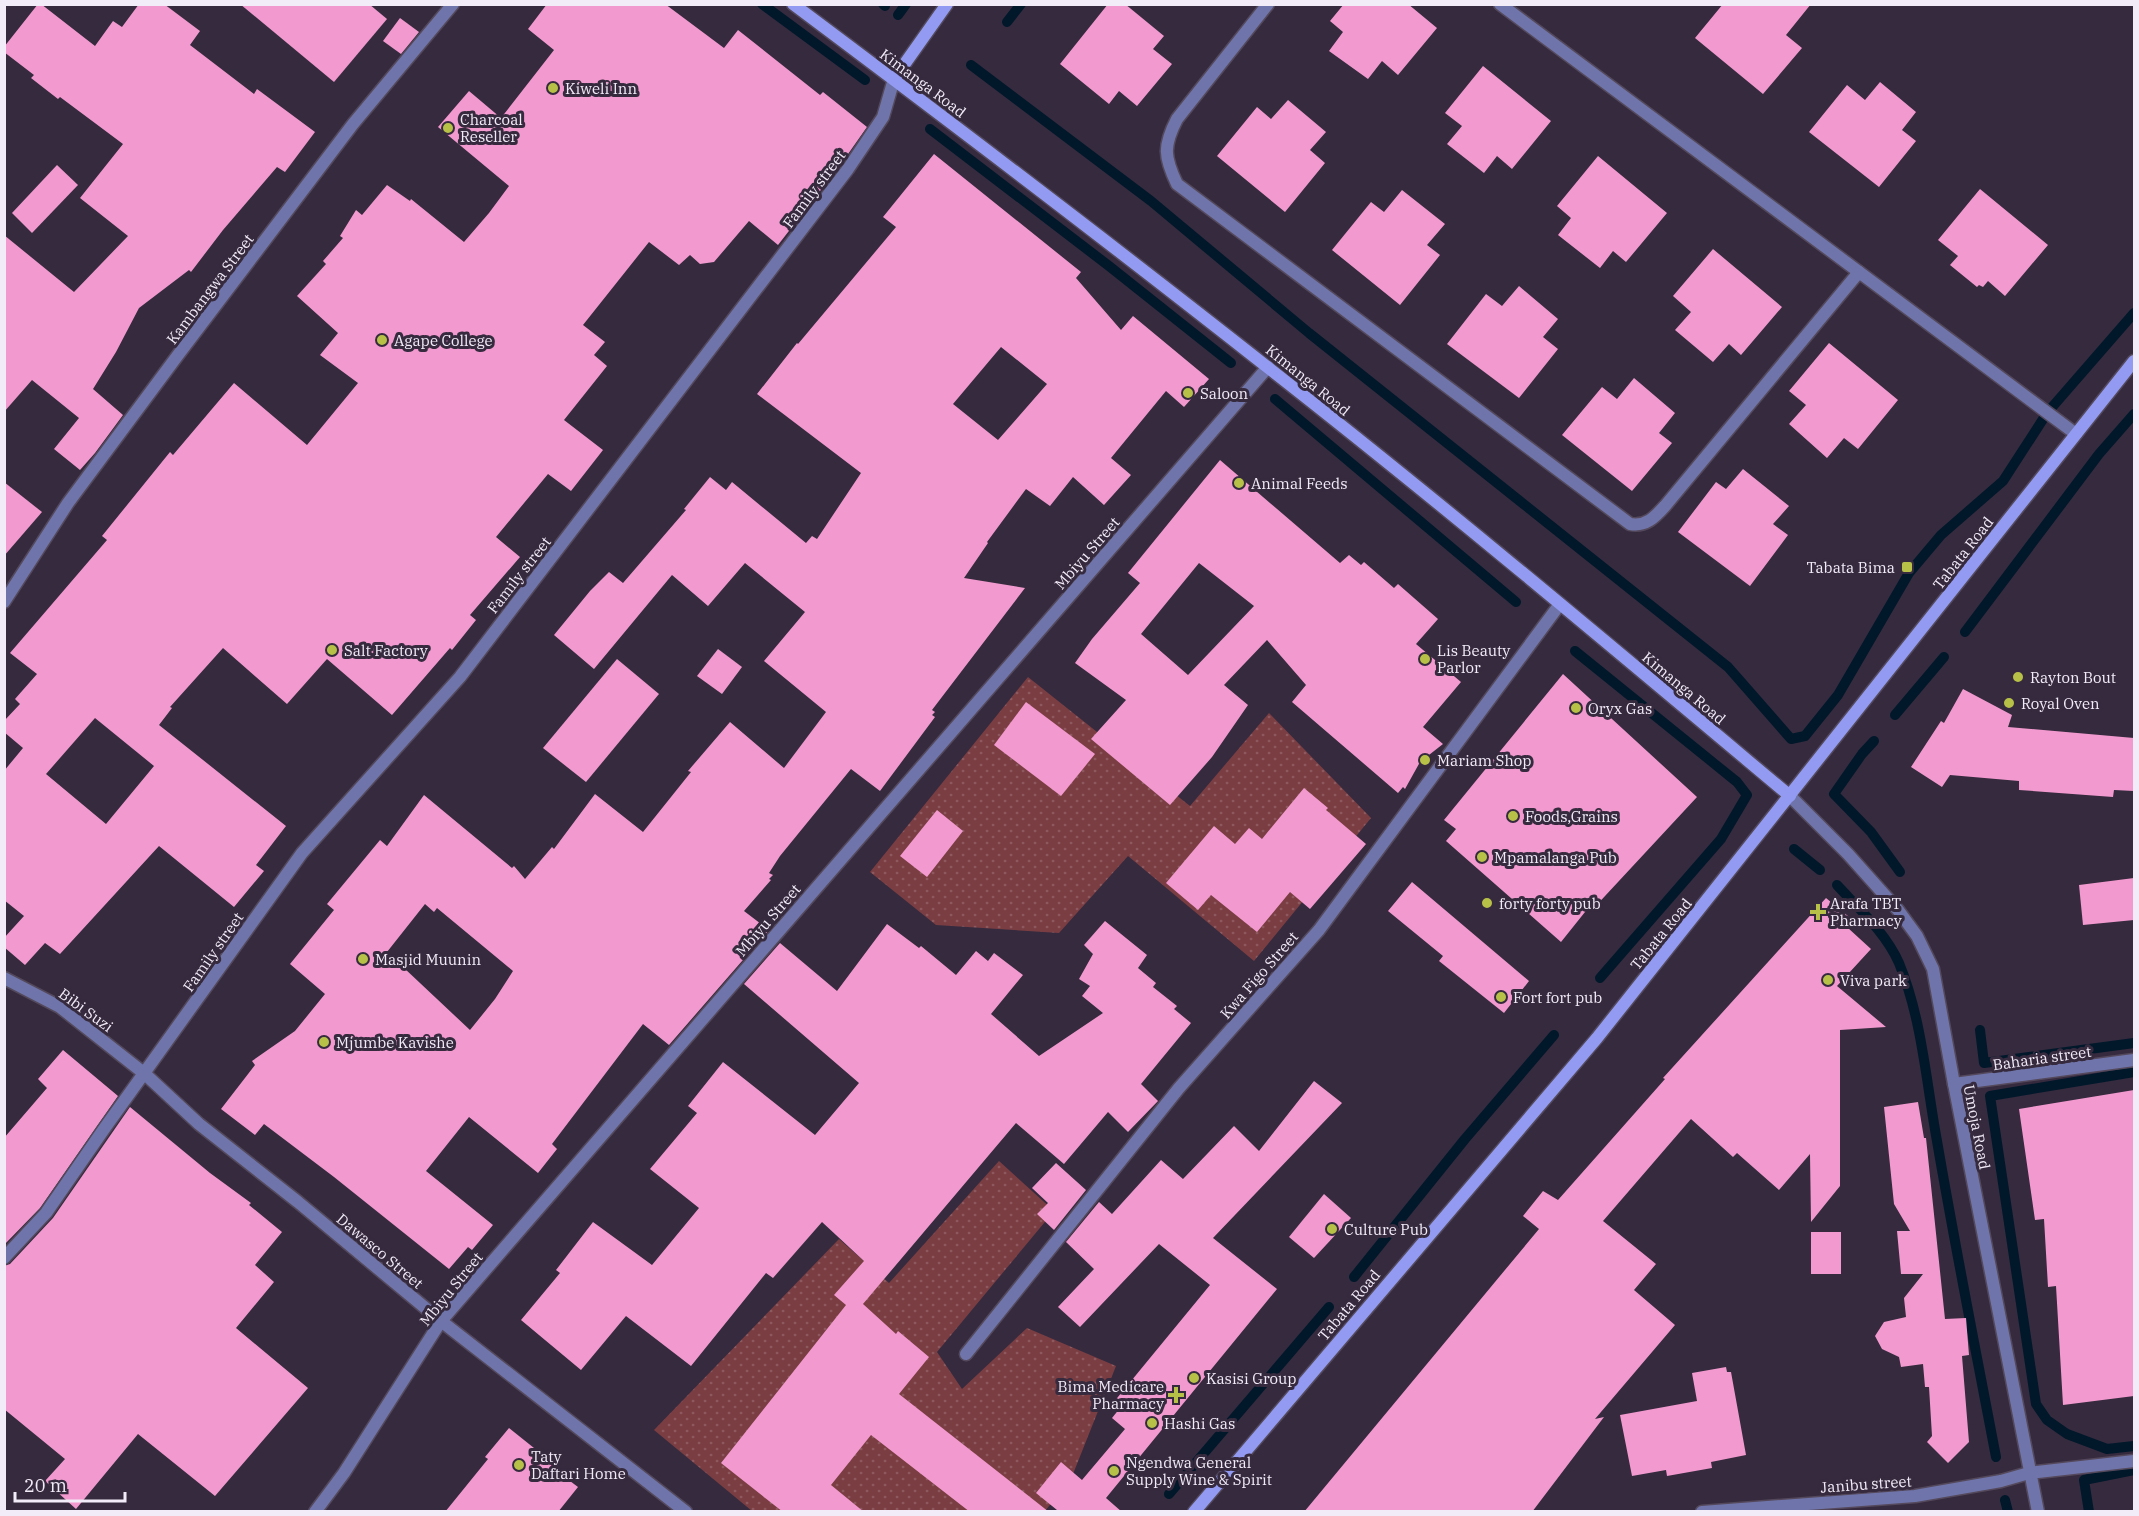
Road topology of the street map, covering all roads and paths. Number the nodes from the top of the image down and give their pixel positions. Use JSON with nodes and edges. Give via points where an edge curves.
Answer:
{"nodes":[{"id":1,"x":453,"y":4,"type":"edge"},
{"id":2,"x":793,"y":4,"type":"edge"},
{"id":3,"x":947,"y":4,"type":"edge"},
{"id":4,"x":1268,"y":4,"type":"edge"},
{"id":5,"x":1500,"y":4,"type":"edge"},
{"id":6,"x":894,"y":79,"type":"junction"},
{"id":7,"x":1859,"y":272,"type":"junction"},
{"id":8,"x":2134,"y":361,"type":"edge"},
{"id":9,"x":1268,"y":367,"type":"junction"},
{"id":10,"x":2076,"y":434,"type":"junction"},
{"id":11,"x":4,"y":602,"type":"edge"},
{"id":12,"x":1560,"y":604,"type":"junction"},
{"id":13,"x":1791,"y":796,"type":"junction"},
{"id":14,"x":4,"y":978,"type":"edge"},
{"id":15,"x":2134,"y":1060,"type":"edge"},
{"id":16,"x":145,"y":1074,"type":"junction"},
{"id":17,"x":1954,"y":1084,"type":"junction"},
{"id":18,"x":4,"y":1258,"type":"edge"},
{"id":19,"x":441,"y":1321,"type":"junction"},
{"id":20,"x":966,"y":1354,"type":"dead end"},
{"id":21,"x":2134,"y":1461,"type":"edge"},
{"id":22,"x":2029,"y":1473,"type":"junction"},
{"id":23,"x":315,"y":1512,"type":"edge"},
{"id":24,"x":686,"y":1512,"type":"edge"},
{"id":25,"x":1194,"y":1512,"type":"edge"},
{"id":26,"x":1702,"y":1512,"type":"edge"},
{"id":27,"x":2038,"y":1512,"type":"edge"}],
"edges":[{"from":1,"to":11,"type":"street","name":"Kambangwa Street","via":[[353,124],[178,355],[68,503]]},
{"from":2,"to":6,"type":"main road","name":"Kimanga Road"},
{"from":3,"to":6,"type":"main road"},
{"from":4,"to":7,"type":"street","via":[[1177,119],[1168,136],[1167,163],[1177,184],[1630,524],[1638,526],[1653,519],[1665,506]]},
{"from":5,"to":7,"type":"street"},
{"from":6,"to":9,"type":"main road","name":"Kimanga Road"},
{"from":6,"to":16,"type":"street","name":"Family street","via":[[882,117],[841,178],[460,677],[302,853]]},
{"from":7,"to":10,"type":"street"},
{"from":8,"to":10,"type":"main road","name":"Tabata Road"},
{"from":9,"to":12,"type":"main road","name":"Kimanga Road"},
{"from":9,"to":19,"type":"street","name":"Mbiyu Street"},
{"from":10,"to":13,"type":"main road","name":"Tabata Road"},
{"from":12,"to":13,"type":"main road","name":"Kimanga Road"},
{"from":12,"to":20,"type":"street","name":"Kwa Figo Street","via":[[1318,930],[1179,1088]]},
{"from":13,"to":17,"type":"street","name":"Umoja Road","via":[[1856,862],[1917,936],[1933,969]]},
{"from":13,"to":25,"type":"main road","name":"Tabata Road","via":[[1597,1038]]},
{"from":14,"to":16,"type":"street","name":"Bibi Suzi","via":[[60,1007]]},
{"from":15,"to":17,"type":"street","name":"Baharia street"},
{"from":16,"to":18,"type":"street","name":"Family street","via":[[46,1213]]},
{"from":16,"to":19,"type":"street","name":"Dawasco Street","via":[[199,1124]]},
{"from":17,"to":22,"type":"street","name":"Umoja Road"},
{"from":19,"to":23,"type":"street","name":"Mbiyu Street"},
{"from":19,"to":24,"type":"street","name":"Dawasco Street"},
{"from":21,"to":22,"type":"street","name":"Janibu street"},
{"from":22,"to":26,"type":"street","name":"Janibu street","via":[[1915,1496]]},
{"from":22,"to":27,"type":"street","name":"Umoja Road"}]}
